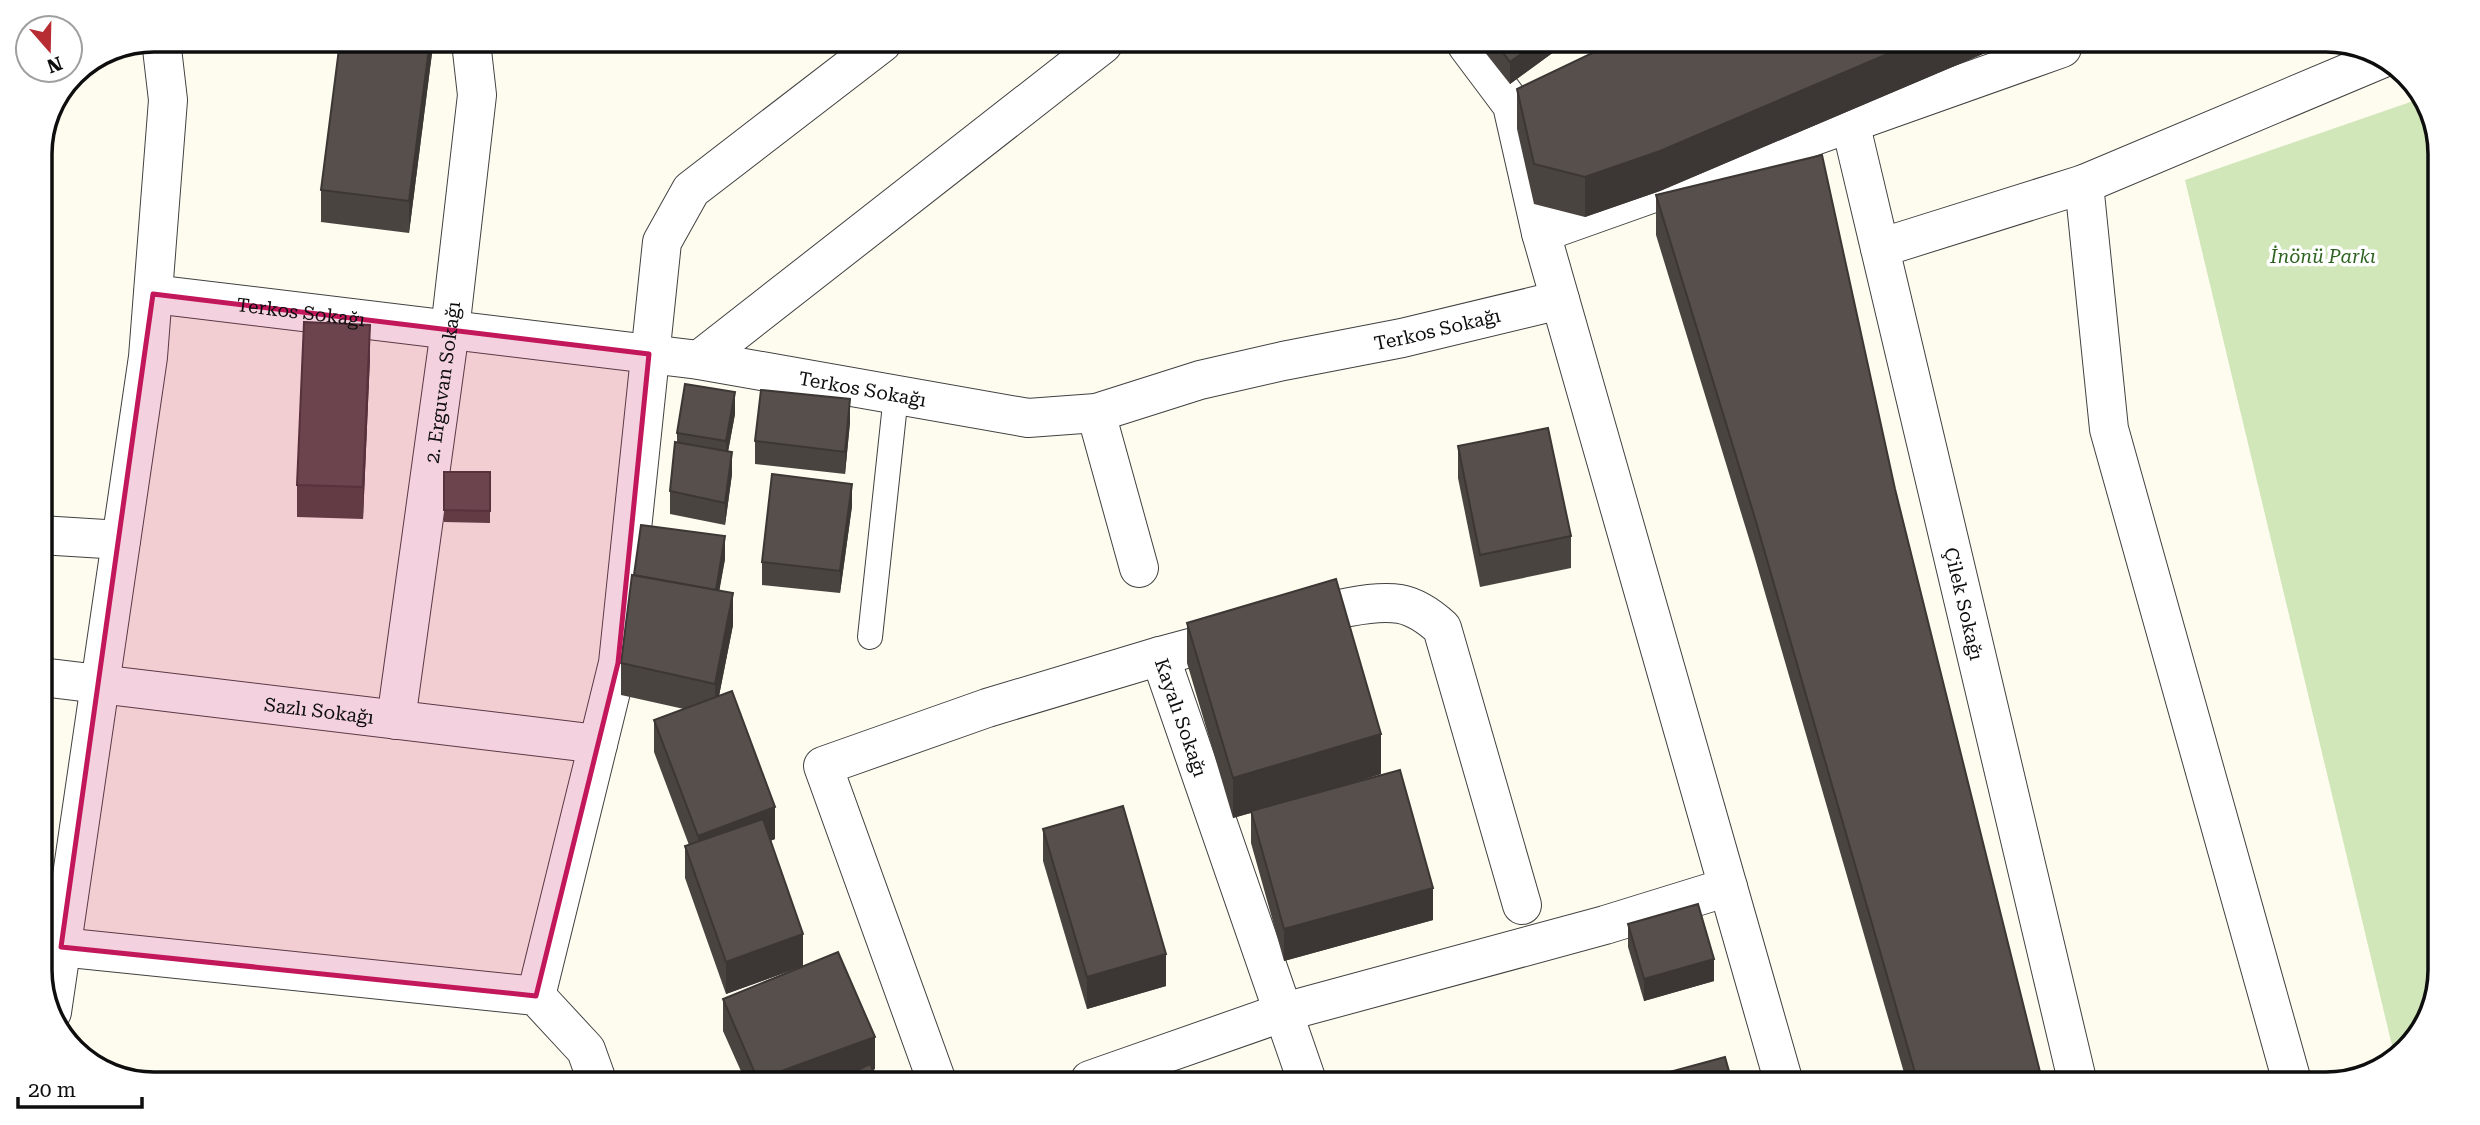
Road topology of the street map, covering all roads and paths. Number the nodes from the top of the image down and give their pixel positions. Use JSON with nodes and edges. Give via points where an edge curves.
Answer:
{"nodes":[{"id":1,"x":162,"y":52,"type":"edge"},
{"id":2,"x":472,"y":52,"type":"edge"},
{"id":3,"x":870,"y":52,"type":"edge"},
{"id":4,"x":1093,"y":52,"type":"edge"},
{"id":5,"x":1472,"y":52,"type":"edge"},
{"id":6,"x":2051,"y":52,"type":"edge"},
{"id":7,"x":2371,"y":63,"type":"edge"},
{"id":8,"x":1548,"y":88,"type":"edge"},
{"id":9,"x":1512,"y":105,"type":"junction"},
{"id":10,"x":1850,"y":122,"type":"junction"},
{"id":11,"x":2084,"y":184,"type":"junction"},
{"id":12,"x":1541,"y":233,"type":"junction"},
{"id":13,"x":1880,"y":248,"type":"junction"},
{"id":14,"x":153,"y":295,"type":"junction"},
{"id":15,"x":1560,"y":300,"type":"junction"},
{"id":16,"x":450,"y":330,"type":"junction"},
{"id":17,"x":649,"y":354,"type":"junction"},
{"id":18,"x":699,"y":360,"type":"junction"},
{"id":19,"x":896,"y":395,"type":"junction"},
{"id":20,"x":1096,"y":413,"type":"junction"},
{"id":21,"x":53,"y":536,"type":"edge"},
{"id":22,"x":121,"y":540,"type":"junction"},
{"id":23,"x":1139,"y":568,"type":"dead end"},
{"id":24,"x":870,"y":637,"type":"dead end"},
{"id":25,"x":1160,"y":656,"type":"junction"},
{"id":26,"x":53,"y":679,"type":"edge"},
{"id":27,"x":100,"y":684,"type":"junction"},
{"id":28,"x":396,"y":720,"type":"junction"},
{"id":29,"x":598,"y":744,"type":"junction"},
{"id":30,"x":1728,"y":887,"type":"junction"},
{"id":31,"x":1522,"y":905,"type":"dead end"},
{"id":32,"x":53,"y":935,"type":"edge"},
{"id":33,"x":53,"y":946,"type":"edge"},
{"id":34,"x":536,"y":996,"type":"junction"},
{"id":35,"x":1284,"y":1012,"type":"junction"},
{"id":36,"x":594,"y":1072,"type":"edge"},
{"id":37,"x":933,"y":1072,"type":"edge"},
{"id":38,"x":1113,"y":1072,"type":"edge"},
{"id":39,"x":1304,"y":1072,"type":"edge"},
{"id":40,"x":1781,"y":1072,"type":"edge"},
{"id":41,"x":2075,"y":1072,"type":"edge"},
{"id":42,"x":2289,"y":1072,"type":"edge"}],
"edges":[{"from":1,"to":14,"type":"street","via":[[168,100]]},
{"from":2,"to":16,"type":"street","name":"2. Erguvan Sokağı","via":[[477,95]]},
{"from":3,"to":17,"type":"street","via":[[691,190],[662,242]]},
{"from":4,"to":18,"type":"street"},
{"from":5,"to":9,"type":"street"},
{"from":6,"to":10,"type":"street"},
{"from":7,"to":11,"type":"street"},
{"from":8,"to":9,"type":"street"},
{"from":9,"to":12,"type":"street"},
{"from":10,"to":12,"type":"street"},
{"from":10,"to":13,"type":"street","name":"Çilek Sokağı"},
{"from":11,"to":13,"type":"street"},
{"from":11,"to":42,"type":"street","via":[[2109,429]]},
{"from":12,"to":15,"type":"street"},
{"from":13,"to":41,"type":"street","name":"Çilek Sokağı"},
{"from":14,"to":16,"type":"street","name":"Terkos Sokağı"},
{"from":14,"to":22,"type":"street"},
{"from":15,"to":20,"type":"street","name":"Terkos Sokağı","via":[[1200,380]]},
{"from":15,"to":30,"type":"street"},
{"from":16,"to":17,"type":"street","name":"Terkos Sokağı"},
{"from":16,"to":28,"type":"street","name":"2. Erguvan Sokağı"},
{"from":17,"to":18,"type":"street","name":"Terkos Sokağı"},
{"from":17,"to":29,"type":"street","via":[[618,663]]},
{"from":18,"to":19,"type":"street","name":"Terkos Sokağı"},
{"from":19,"to":20,"type":"street","name":"Terkos Sokağı","via":[[1028,418]]},
{"from":19,"to":24,"type":"lane"},
{"from":20,"to":23,"type":"street"},
{"from":21,"to":22,"type":"street"},
{"from":22,"to":27,"type":"street"},
{"from":25,"to":31,"type":"street","name":"Kayalı Sokağı","via":[[1343,609],[1400,604],[1431,618],[1442,628]]},
{"from":25,"to":35,"type":"street","name":"Kayalı Sokağı"},
{"from":25,"to":37,"type":"street","via":[[988,708],[823,766]]},
{"from":26,"to":27,"type":"street","name":"Sazlı Sokağı"},
{"from":27,"to":28,"type":"street","name":"Sazlı Sokağı"},
{"from":27,"to":32,"type":"street"},
{"from":28,"to":29,"type":"street","name":"Sazlı Sokağı"},
{"from":29,"to":34,"type":"street"},
{"from":30,"to":35,"type":"street"},
{"from":30,"to":40,"type":"street"},
{"from":33,"to":34,"type":"street"},
{"from":34,"to":36,"type":"street","via":[[586,1050]]},
{"from":35,"to":38,"type":"street"},
{"from":35,"to":39,"type":"street","name":"Kayalı Sokağı"}]}
